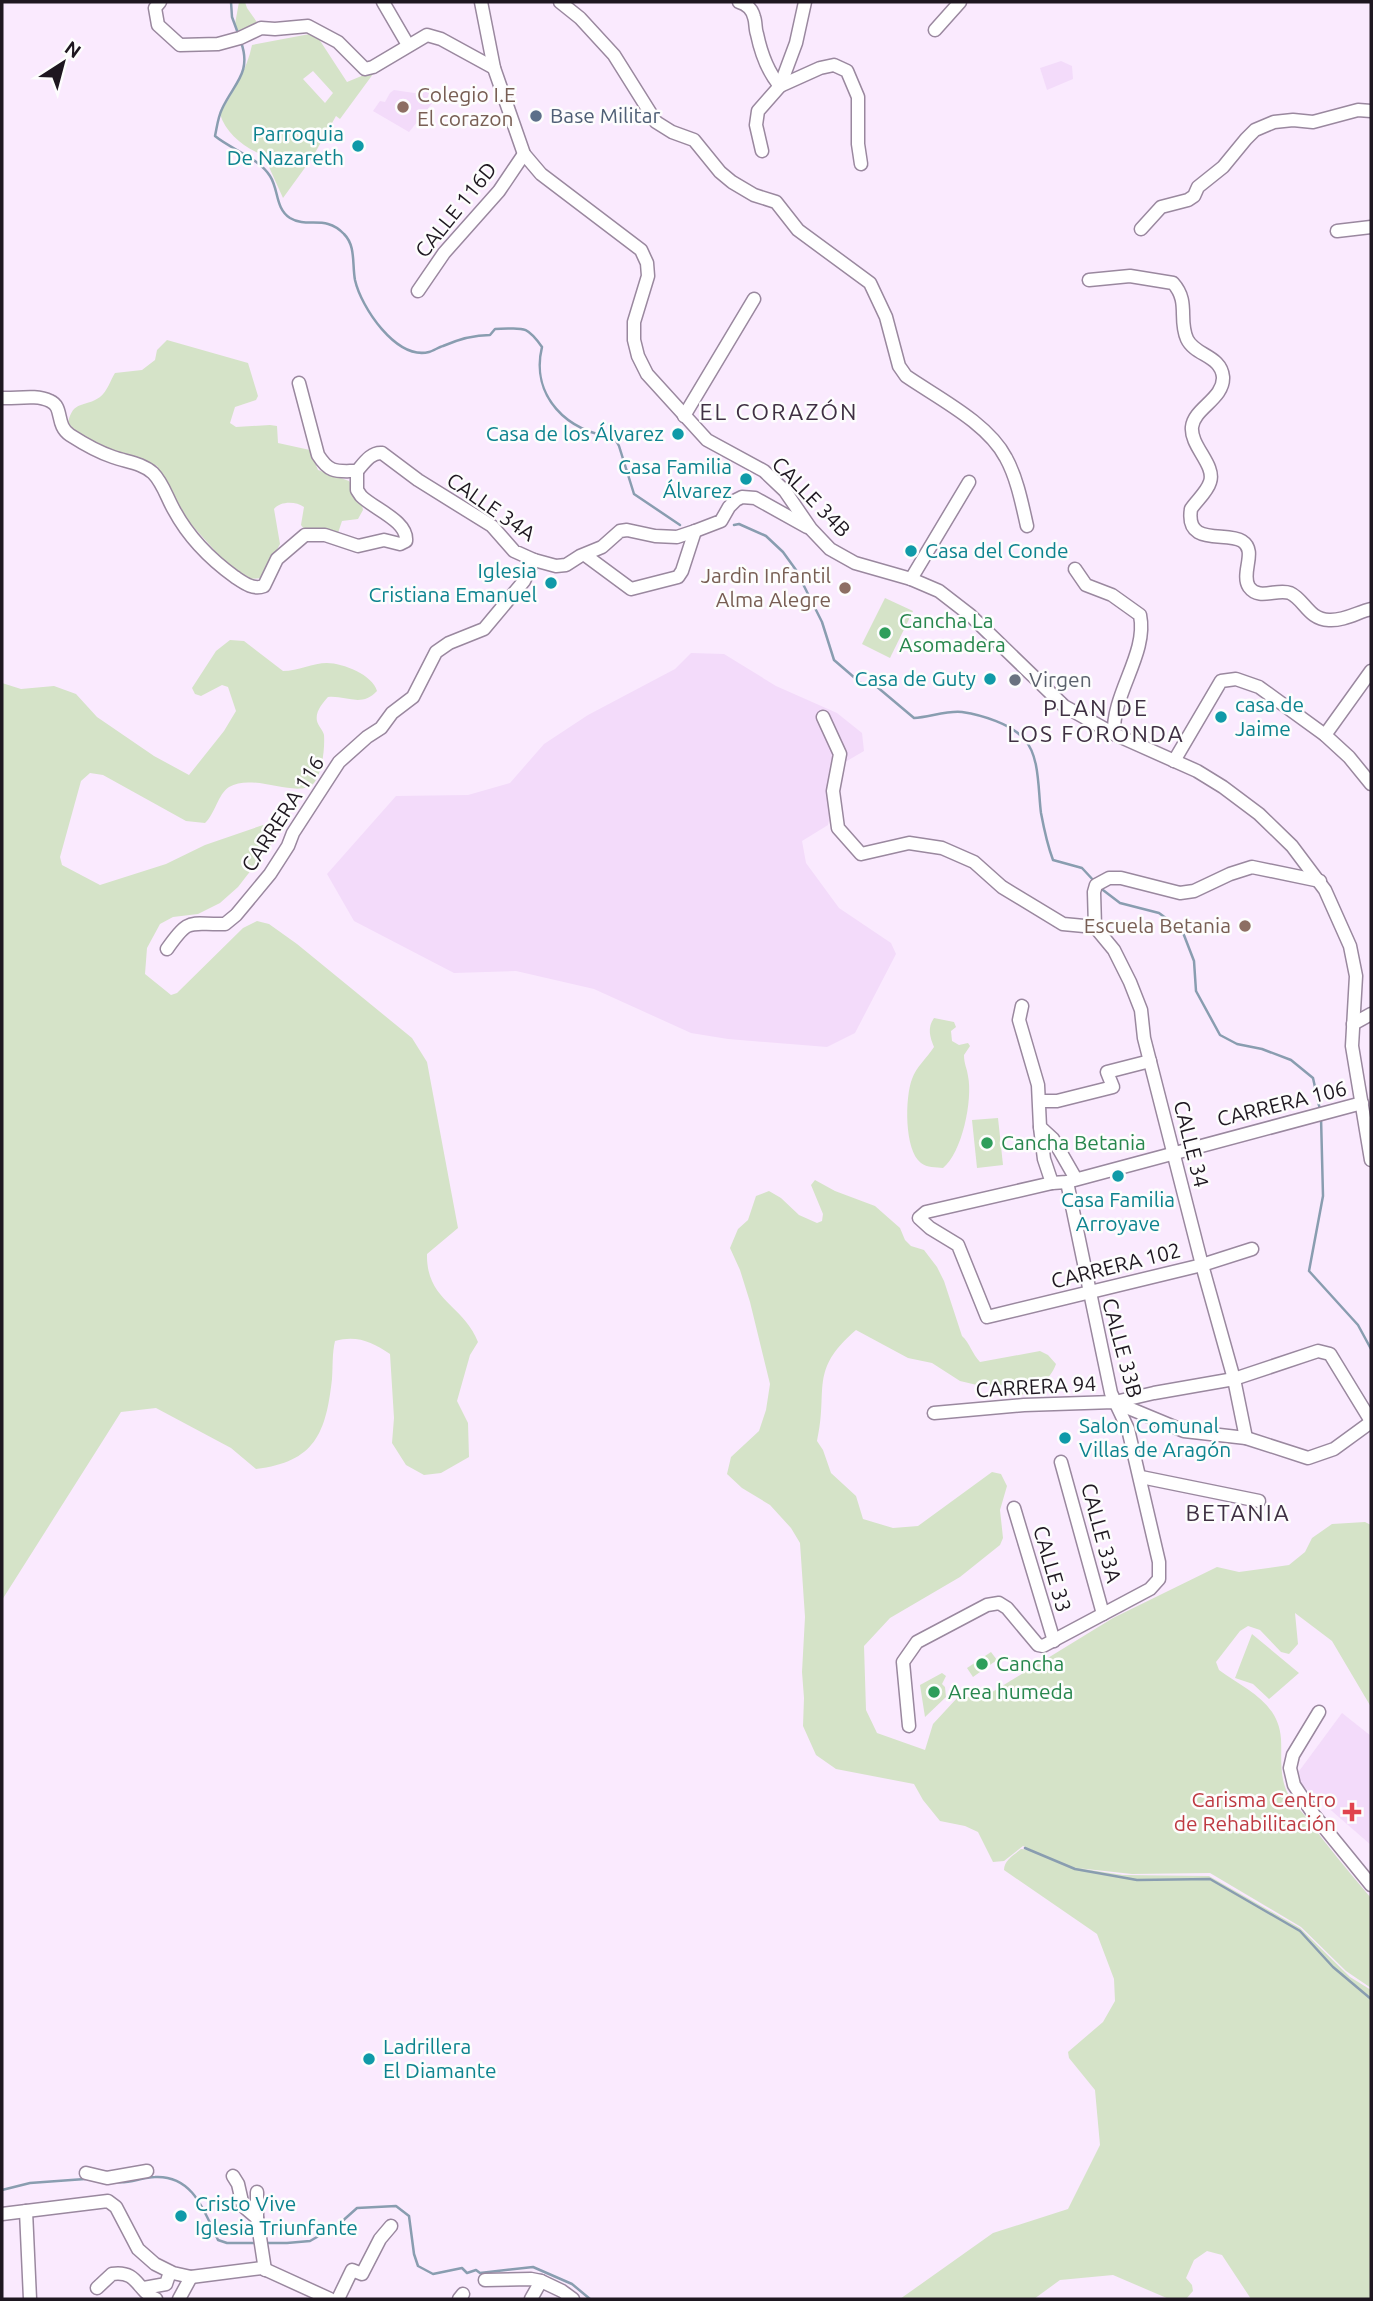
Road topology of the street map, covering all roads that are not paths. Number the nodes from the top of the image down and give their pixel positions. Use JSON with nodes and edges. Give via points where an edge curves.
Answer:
{"nodes":[{"id":1,"x":160,"y":2,"type":"edge"},
{"id":2,"x":383,"y":2,"type":"edge"},
{"id":3,"x":481,"y":2,"type":"edge"},
{"id":4,"x":560,"y":2,"type":"edge"},
{"id":5,"x":741,"y":2,"type":"edge"},
{"id":6,"x":805,"y":2,"type":"edge"},
{"id":7,"x":960,"y":2,"type":"edge"},
{"id":8,"x":935,"y":30,"type":"dead end"},
{"id":9,"x":408,"y":45,"type":"junction"},
{"id":10,"x":494,"y":68,"type":"junction"},
{"id":11,"x":780,"y":86,"type":"junction"},
{"id":12,"x":1371,"y":111,"type":"edge"},
{"id":13,"x":762,"y":151,"type":"dead end"},
{"id":14,"x":524,"y":154,"type":"junction"},
{"id":15,"x":861,"y":164,"type":"dead end"},
{"id":16,"x":1371,"y":227,"type":"edge"},
{"id":17,"x":1141,"y":229,"type":"dead end"},
{"id":18,"x":1337,"y":231,"type":"dead end"},
{"id":19,"x":1089,"y":279,"type":"dead end"},
{"id":20,"x":418,"y":291,"type":"dead end"},
{"id":21,"x":754,"y":299,"type":"dead end"},
{"id":22,"x":299,"y":383,"type":"dead end"},
{"id":23,"x":2,"y":398,"type":"edge"},
{"id":24,"x":684,"y":416,"type":"junction"},
{"id":25,"x":358,"y":471,"type":"junction"},
{"id":26,"x":969,"y":482,"type":"dead end"},
{"id":27,"x":1027,"y":526,"type":"dead end"},
{"id":28,"x":811,"y":529,"type":"junction"},
{"id":29,"x":695,"y":531,"type":"junction"},
{"id":30,"x":585,"y":555,"type":"junction"},
{"id":31,"x":534,"y":560,"type":"junction"},
{"id":32,"x":1075,"y":569,"type":"dead end"},
{"id":33,"x":911,"y":579,"type":"junction"},
{"id":34,"x":1371,"y":609,"type":"edge"},
{"id":35,"x":1371,"y":671,"type":"edge"},
{"id":36,"x":823,"y":717,"type":"dead end"},
{"id":37,"x":1114,"y":734,"type":"junction"},
{"id":38,"x":1325,"y":735,"type":"junction"},
{"id":39,"x":1174,"y":761,"type":"junction"},
{"id":40,"x":1371,"y":784,"type":"edge"},
{"id":41,"x":1320,"y":881,"type":"junction"},
{"id":42,"x":1095,"y":928,"type":"junction"},
{"id":43,"x":167,"y":949,"type":"dead end"},
{"id":44,"x":1022,"y":1006,"type":"dead end"},
{"id":45,"x":1371,"y":1014,"type":"edge"},
{"id":46,"x":1353,"y":1024,"type":"junction"},
{"id":47,"x":1150,"y":1061,"type":"junction"},
{"id":48,"x":1040,"y":1101,"type":"junction"},
{"id":49,"x":1362,"y":1103,"type":"junction"},
{"id":50,"x":1040,"y":1127,"type":"junction"},
{"id":51,"x":1173,"y":1152,"type":"junction"},
{"id":52,"x":1371,"y":1160,"type":"edge"},
{"id":53,"x":1071,"y":1180,"type":"junction"},
{"id":54,"x":1052,"y":1183,"type":"junction"},
{"id":55,"x":1252,"y":1249,"type":"dead end"},
{"id":56,"x":1202,"y":1265,"type":"junction"},
{"id":57,"x":1088,"y":1293,"type":"junction"},
{"id":58,"x":987,"y":1317,"type":"joint"},
{"id":59,"x":1234,"y":1379,"type":"junction"},
{"id":60,"x":1114,"y":1402,"type":"junction"},
{"id":61,"x":934,"y":1413,"type":"dead end"},
{"id":62,"x":1371,"y":1422,"type":"edge"},
{"id":63,"x":1246,"y":1438,"type":"junction"},
{"id":64,"x":1061,"y":1462,"type":"dead end"},
{"id":65,"x":1141,"y":1477,"type":"junction"},
{"id":66,"x":1259,"y":1502,"type":"dead end"},
{"id":67,"x":1014,"y":1508,"type":"dead end"},
{"id":68,"x":1103,"y":1614,"type":"junction"},
{"id":69,"x":1054,"y":1641,"type":"junction"},
{"id":70,"x":1319,"y":1712,"type":"dead end"},
{"id":71,"x":909,"y":1726,"type":"dead end"},
{"id":72,"x":1371,"y":1885,"type":"edge"},
{"id":73,"x":148,"y":2171,"type":"dead end"},
{"id":74,"x":86,"y":2174,"type":"dead end"},
{"id":75,"x":233,"y":2176,"type":"dead end"},
{"id":76,"x":107,"y":2189,"type":"junction"},
{"id":77,"x":257,"y":2192,"type":"dead end"},
{"id":78,"x":26,"y":2211,"type":"junction"},
{"id":79,"x":2,"y":2214,"type":"edge"},
{"id":80,"x":258,"y":2224,"type":"junction"},
{"id":81,"x":391,"y":2226,"type":"dead end"},
{"id":82,"x":265,"y":2270,"type":"junction"},
{"id":83,"x":170,"y":2272,"type":"junction"},
{"id":84,"x":191,"y":2277,"type":"junction"},
{"id":85,"x":485,"y":2280,"type":"dead end"},
{"id":86,"x":540,"y":2283,"type":"junction"},
{"id":87,"x":97,"y":2288,"type":"dead end"},
{"id":88,"x":144,"y":2288,"type":"junction"},
{"id":89,"x":30,"y":2299,"type":"edge"},
{"id":90,"x":156,"y":2299,"type":"edge"},
{"id":91,"x":180,"y":2299,"type":"edge"},
{"id":92,"x":330,"y":2299,"type":"edge"},
{"id":93,"x":338,"y":2299,"type":"edge"},
{"id":94,"x":531,"y":2299,"type":"edge"},
{"id":95,"x":573,"y":2299,"type":"edge"}],
"edges":[{"from":1,"to":9,"type":"street","via":[[155,8],[158,25],[180,45],[218,44],[264,28],[308,26],[338,42],[365,69]]},
{"from":2,"to":9,"type":"street"},
{"from":3,"to":10,"type":"street","name":"CALLE 34B"},
{"from":4,"to":27,"type":"street","via":[[614,55],[656,122],[694,140],[732,182],[776,202],[798,230],[870,284],[906,376],[965,415],[998,445],[1007,459]]},
{"from":5,"to":11,"type":"street","via":[[754,16],[764,60]]},
{"from":6,"to":11,"type":"street"},
{"from":7,"to":8,"type":"street"},
{"from":9,"to":10,"type":"street","via":[[427,35]]},
{"from":10,"to":14,"type":"street","name":"CALLE 34B"},
{"from":11,"to":13,"type":"street","via":[[758,111]]},
{"from":11,"to":15,"type":"street","via":[[820,68],[834,65],[847,71],[858,97]]},
{"from":12,"to":17,"type":"street","via":[[1313,122],[1274,122],[1255,130],[1194,196],[1161,207]]},
{"from":14,"to":20,"type":"street","name":"CALLE 116D"},
{"from":14,"to":24,"type":"street","name":"CALLE 34B","via":[[541,174],[641,250],[648,276],[634,322],[636,348],[647,374]]},
{"from":16,"to":18,"type":"street"},
{"from":19,"to":34,"type":"street","via":[[1130,276],[1173,283],[1184,300],[1187,340],[1218,364],[1222,385],[1192,426],[1211,476],[1191,509],[1197,530],[1246,544],[1245,578],[1255,592],[1290,593],[1311,614],[1330,620]]},
{"from":21,"to":24,"type":"street"},
{"from":22,"to":25,"type":"street","via":[[323,464],[333,471]]},
{"from":23,"to":25,"type":"street","via":[[53,402],[68,434],[149,471],[163,486],[196,543],[255,588],[264,586],[278,558],[305,535],[325,535],[358,546],[406,541],[398,523],[361,496]]},
{"from":24,"to":28,"type":"street","name":"CALLE 34B","via":[[707,440],[764,471],[785,491]]},
{"from":25,"to":31,"type":"street","name":"CALLE 34A","via":[[368,458],[382,453],[492,526],[513,551]]},
{"from":26,"to":33,"type":"street"},
{"from":28,"to":29,"type":"street","name":"CALLE 34A","via":[[755,498],[742,497],[721,521]]},
{"from":28,"to":33,"type":"street","name":"CALLE 34B","via":[[830,549],[855,563]]},
{"from":29,"to":30,"type":"street","name":"CALLE 34A","via":[[677,537],[620,531]]},
{"from":29,"to":30,"type":"street","via":[[678,577],[631,589]]},
{"from":30,"to":31,"type":"street","name":"CALLE 34A","via":[[556,566]]},
{"from":31,"to":43,"type":"street","name":"CARRERA 116","via":[[524,581],[484,629],[436,652],[413,697],[339,762],[270,874],[236,915],[225,924],[196,922],[181,928]]},
{"from":32,"to":37,"type":"street","via":[[1086,585],[1112,595],[1140,615],[1143,630],[1117,703]]},
{"from":33,"to":37,"type":"street","name":"CALLE 34B","via":[[970,615],[1064,706]]},
{"from":35,"to":38,"type":"street"},
{"from":36,"to":42,"type":"street","via":[[840,754],[833,791],[838,828],[862,853],[909,843],[942,848],[974,862],[1002,887],[1063,924]]},
{"from":37,"to":39,"type":"street","name":"CALLE 34B"},
{"from":38,"to":39,"type":"street","via":[[1259,687],[1236,679],[1221,681]]},
{"from":38,"to":40,"type":"street"},
{"from":39,"to":41,"type":"street","name":"CALLE 34B","via":[[1223,787],[1259,814]]},
{"from":41,"to":42,"type":"street","via":[[1252,867],[1180,893],[1109,878],[1096,885],[1094,892]]},
{"from":41,"to":46,"type":"street","name":"CALLE 34B","via":[[1350,946],[1356,976]]},
{"from":42,"to":47,"type":"street","name":"CALLE 34","via":[[1114,950],[1130,982],[1141,1010]]},
{"from":44,"to":48,"type":"street","via":[[1019,1020],[1034,1063]]},
{"from":45,"to":46,"type":"street"},
{"from":46,"to":49,"type":"street","name":"CALLE 34B"},
{"from":47,"to":48,"type":"street","via":[[1107,1072],[1113,1087]]},
{"from":47,"to":51,"type":"street","name":"CALLE 34"},
{"from":48,"to":50,"type":"street"},
{"from":49,"to":51,"type":"street","name":"CARRERA 106"},
{"from":49,"to":52,"type":"street","name":"CALLE 34B"},
{"from":50,"to":53,"type":"street","name":"CALLE 33B","via":[[1053,1139]]},
{"from":50,"to":54,"type":"street"},
{"from":51,"to":53,"type":"street","name":"CARRERA 106"},
{"from":51,"to":56,"type":"street","name":"CALLE 34"},
{"from":53,"to":54,"type":"street","name":"CARRERA 106"},
{"from":53,"to":57,"type":"street","name":"CALLE 33B"},
{"from":54,"to":58,"type":"street","name":"CARRERA 106","via":[[921,1215],[921,1222],[958,1245]]},
{"from":55,"to":56,"type":"street","name":"CARRERA 102"},
{"from":56,"to":57,"type":"street","name":"CARRERA 102"},
{"from":56,"to":59,"type":"street","name":"CALLE 34"},
{"from":57,"to":58,"type":"street","name":"CARRERA 102"},
{"from":57,"to":60,"type":"street","name":"CALLE 33B"},
{"from":59,"to":60,"type":"street"},
{"from":59,"to":62,"type":"street","via":[[1318,1351],[1330,1354]]},
{"from":59,"to":63,"type":"street","name":"CALLE 34"},
{"from":60,"to":61,"type":"street","name":"CARRERA 94"},
{"from":60,"to":63,"type":"street","name":"CARRERA 94","via":[[1184,1431]]},
{"from":60,"to":65,"type":"street","name":"CALLE 33B","via":[[1128,1429]]},
{"from":62,"to":63,"type":"street","name":"CARRERA 94","via":[[1334,1449],[1308,1458]]},
{"from":64,"to":68,"type":"street","name":"CALLE 33A"},
{"from":65,"to":66,"type":"street"},
{"from":65,"to":68,"type":"street","name":"CALLE 33B","via":[[1159,1562],[1158,1579],[1150,1589]]},
{"from":67,"to":69,"type":"street","name":"CALLE 33"},
{"from":68,"to":69,"type":"street"},
{"from":69,"to":71,"type":"street","via":[[1038,1645],[999,1603],[916,1642],[903,1661]]},
{"from":70,"to":72,"type":"street","via":[[1293,1755],[1294,1785]]},
{"from":73,"to":76,"type":"street"},
{"from":74,"to":76,"type":"street"},
{"from":75,"to":80,"type":"street","via":[[243,2206]]},
{"from":76,"to":78,"type":"street"},
{"from":76,"to":83,"type":"street","via":[[138,2249]]},
{"from":77,"to":80,"type":"street"},
{"from":78,"to":79,"type":"street"},
{"from":78,"to":89,"type":"street"},
{"from":80,"to":82,"type":"street"},
{"from":81,"to":93,"type":"street","via":[[362,2274],[352,2270]]},
{"from":82,"to":84,"type":"street"},
{"from":82,"to":92,"type":"street"},
{"from":83,"to":84,"type":"street"},
{"from":83,"to":88,"type":"street","via":[[166,2284]]},
{"from":84,"to":91,"type":"street"},
{"from":85,"to":86,"type":"street","via":[[531,2279]]},
{"from":86,"to":94,"type":"street"},
{"from":86,"to":95,"type":"street"},
{"from":87,"to":88,"type":"street","via":[[116,2273],[133,2277]]},
{"from":88,"to":90,"type":"street"}]}
